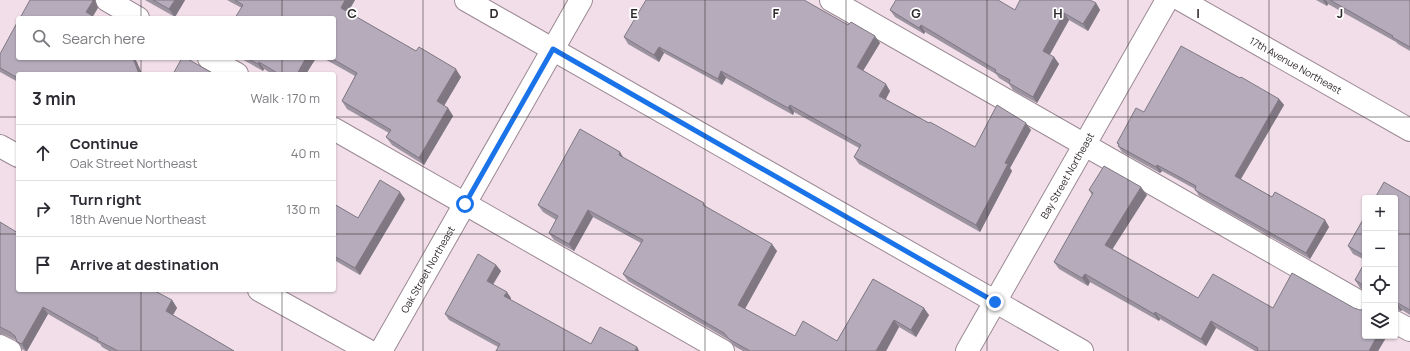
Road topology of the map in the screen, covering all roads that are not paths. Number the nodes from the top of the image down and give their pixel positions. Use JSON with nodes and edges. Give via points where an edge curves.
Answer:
{"nodes":[{"id":1,"x":107,"y":0,"type":"edge"},
{"id":2,"x":466,"y":0,"type":"edge"},
{"id":3,"x":581,"y":0,"type":"edge"},
{"id":4,"x":830,"y":0,"type":"edge"},
{"id":5,"x":1167,"y":0,"type":"edge"},
{"id":6,"x":1181,"y":0,"type":"edge"},
{"id":7,"x":135,"y":16,"type":"edge"},
{"id":8,"x":553,"y":49,"type":"junction"},
{"id":9,"x":212,"y":60,"type":"edge"},
{"id":10,"x":234,"y":72,"type":"edge"},
{"id":11,"x":336,"y":130,"type":"edge"},
{"id":12,"x":1410,"y":130,"type":"edge"},
{"id":13,"x":1085,"y":145,"type":"junction"},
{"id":14,"x":0,"y":146,"type":"edge"},
{"id":15,"x":16,"y":155,"type":"edge"},
{"id":16,"x":465,"y":204,"type":"junction"},
{"id":17,"x":263,"y":292,"type":"edge"},
{"id":18,"x":995,"y":302,"type":"junction"},
{"id":19,"x":1363,"y":303,"type":"edge"},
{"id":20,"x":1398,"y":324,"type":"edge"},
{"id":21,"x":1410,"y":330,"type":"edge"},
{"id":22,"x":0,"y":346,"type":"edge"},
{"id":23,"x":10,"y":351,"type":"edge"},
{"id":24,"x":369,"y":351,"type":"edge"},
{"id":25,"x":381,"y":351,"type":"edge"},
{"id":26,"x":723,"y":351,"type":"edge"},
{"id":27,"x":967,"y":351,"type":"edge"},
{"id":28,"x":1082,"y":351,"type":"edge"}],
"edges":[{"from":1,"to":7,"type":"street"},
{"from":2,"to":8,"type":"street"},
{"from":3,"to":8,"type":"street","name":"Oak Street Northeast"},
{"from":4,"to":13,"type":"street"},
{"from":5,"to":13,"type":"street","name":"Bay Street Northeast"},
{"from":6,"to":12,"type":"street","name":"17th Avenue Northeast"},
{"from":8,"to":16,"type":"street","name":"Oak Street Northeast"},
{"from":8,"to":18,"type":"street"},
{"from":9,"to":10,"type":"street"},
{"from":11,"to":16,"type":"street"},
{"from":13,"to":18,"type":"street","name":"Bay Street Northeast"},
{"from":13,"to":19,"type":"street"},
{"from":14,"to":15,"type":"street"},
{"from":16,"to":25,"type":"street","name":"Oak Street Northeast"},
{"from":16,"to":26,"type":"street"},
{"from":17,"to":24,"type":"street"},
{"from":18,"to":27,"type":"street","name":"Bay Street Northeast"},
{"from":18,"to":28,"type":"street"},
{"from":20,"to":21,"type":"street"},
{"from":22,"to":23,"type":"street"}]}
